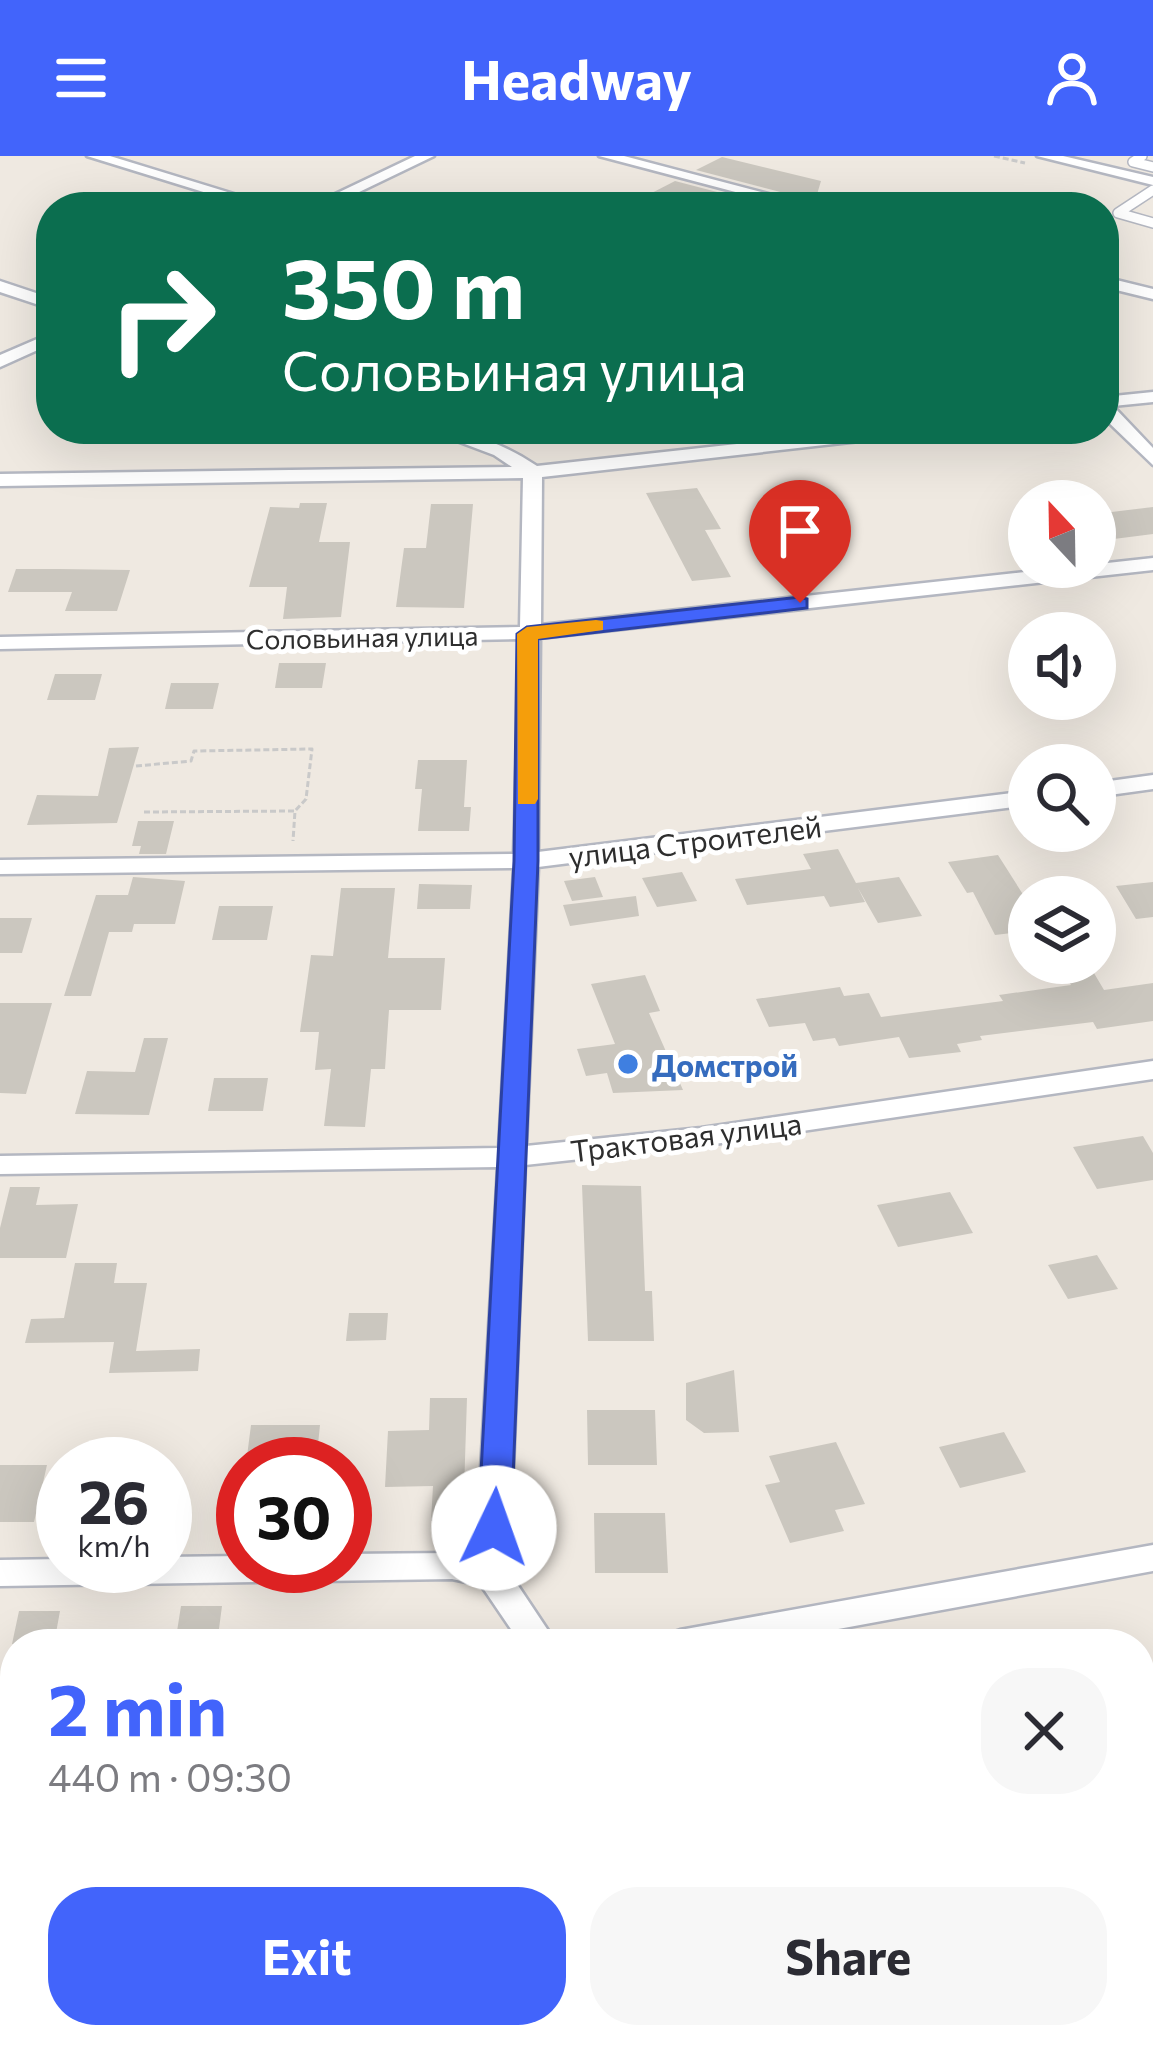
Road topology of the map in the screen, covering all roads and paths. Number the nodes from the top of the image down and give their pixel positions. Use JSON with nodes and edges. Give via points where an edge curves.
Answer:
{"nodes":[{"id":1,"x":94,"y":156,"type":"edge"},
{"id":2,"x":427,"y":156,"type":"edge"},
{"id":3,"x":606,"y":156,"type":"edge"},
{"id":4,"x":1044,"y":156,"type":"edge"},
{"id":5,"x":1142,"y":156,"type":"edge"},
{"id":6,"x":1153,"y":167,"type":"edge"},
{"id":7,"x":1148,"y":182,"type":"edge"},
{"id":8,"x":217,"y":192,"type":"edge"},
{"id":9,"x":349,"y":192,"type":"edge"},
{"id":10,"x":750,"y":192,"type":"edge"},
{"id":11,"x":1119,"y":212,"type":"edge"},
{"id":12,"x":1119,"y":213,"type":"edge"},
{"id":13,"x":1153,"y":223,"type":"edge"},
{"id":14,"x":0,"y":286,"type":"edge"},
{"id":15,"x":1119,"y":286,"type":"edge"},
{"id":16,"x":1153,"y":295,"type":"edge"},
{"id":17,"x":36,"y":299,"type":"edge"},
{"id":18,"x":36,"y":345,"type":"edge"},
{"id":19,"x":0,"y":362,"type":"edge"},
{"id":20,"x":1153,"y":398,"type":"edge"},
{"id":21,"x":1119,"y":403,"type":"edge"},
{"id":22,"x":1119,"y":422,"type":"edge"},
{"id":23,"x":480,"y":444,"type":"edge"},
{"id":24,"x":786,"y":444,"type":"edge"},
{"id":25,"x":1153,"y":459,"type":"edge"},
{"id":26,"x":533,"y":472,"type":"junction"},
{"id":27,"x":0,"y":480,"type":"edge"},
{"id":28,"x":1153,"y":564,"type":"edge"},
{"id":29,"x":527,"y":634,"type":"junction"},
{"id":30,"x":0,"y":643,"type":"edge"},
{"id":31,"x":136,"y":766,"type":"dead end"},
{"id":32,"x":1153,"y":782,"type":"edge"},
{"id":33,"x":1116,"y":787,"type":"edge"},
{"id":34,"x":1008,"y":801,"type":"edge"},
{"id":35,"x":295,"y":811,"type":"junction"},
{"id":36,"x":144,"y":812,"type":"dead end"},
{"id":37,"x":293,"y":845,"type":"dead end"},
{"id":38,"x":526,"y":861,"type":"junction"},
{"id":39,"x":0,"y":867,"type":"edge"},
{"id":40,"x":1153,"y":1070,"type":"edge"},
{"id":41,"x":510,"y":1156,"type":"junction"},
{"id":42,"x":0,"y":1165,"type":"edge"},
{"id":43,"x":1153,"y":1558,"type":"edge"},
{"id":44,"x":0,"y":1574,"type":"edge"},
{"id":45,"x":492,"y":1574,"type":"junction"},
{"id":46,"x":530,"y":1629,"type":"edge"},
{"id":47,"x":762,"y":1629,"type":"edge"}],
"edges":[{"from":1,"to":8,"type":"street"},
{"from":2,"to":9,"type":"street"},
{"from":3,"to":10,"type":"street"},
{"from":4,"to":7,"type":"street"},
{"from":5,"to":6,"type":"lane","via":[[1133,162]]},
{"from":6,"to":7,"type":"lane"},
{"from":7,"to":11,"type":"lane"},
{"from":12,"to":13,"type":"lane"},
{"from":14,"to":17,"type":"street"},
{"from":15,"to":16,"type":"street"},
{"from":18,"to":19,"type":"street"},
{"from":20,"to":21,"type":"street"},
{"from":22,"to":25,"type":"street"},
{"from":23,"to":26,"type":"street"},
{"from":24,"to":26,"type":"street"},
{"from":26,"to":27,"type":"street"},
{"from":26,"to":29,"type":"street"},
{"from":28,"to":29,"type":"street","name":"Соловьиная улица"},
{"from":29,"to":30,"type":"street","name":"Соловьиная улица"},
{"from":29,"to":38,"type":"street"},
{"from":31,"to":35,"type":"path","via":[[191,761],[194,751],[312,749],[306,799]]},
{"from":32,"to":33,"type":"street"},
{"from":34,"to":38,"type":"street","name":"улица Строителей"},
{"from":35,"to":36,"type":"path"},
{"from":35,"to":37,"type":"path"},
{"from":38,"to":39,"type":"street","name":"улица Строителей"},
{"from":38,"to":41,"type":"street"},
{"from":40,"to":41,"type":"street","name":"Трактовая улица","via":[[701,1137]]},
{"from":41,"to":42,"type":"street","name":"Трактовая улица"},
{"from":41,"to":45,"type":"street"},
{"from":43,"to":47,"type":"street"},
{"from":44,"to":45,"type":"street","via":[[452,1566]]},
{"from":45,"to":46,"type":"street"}]}
